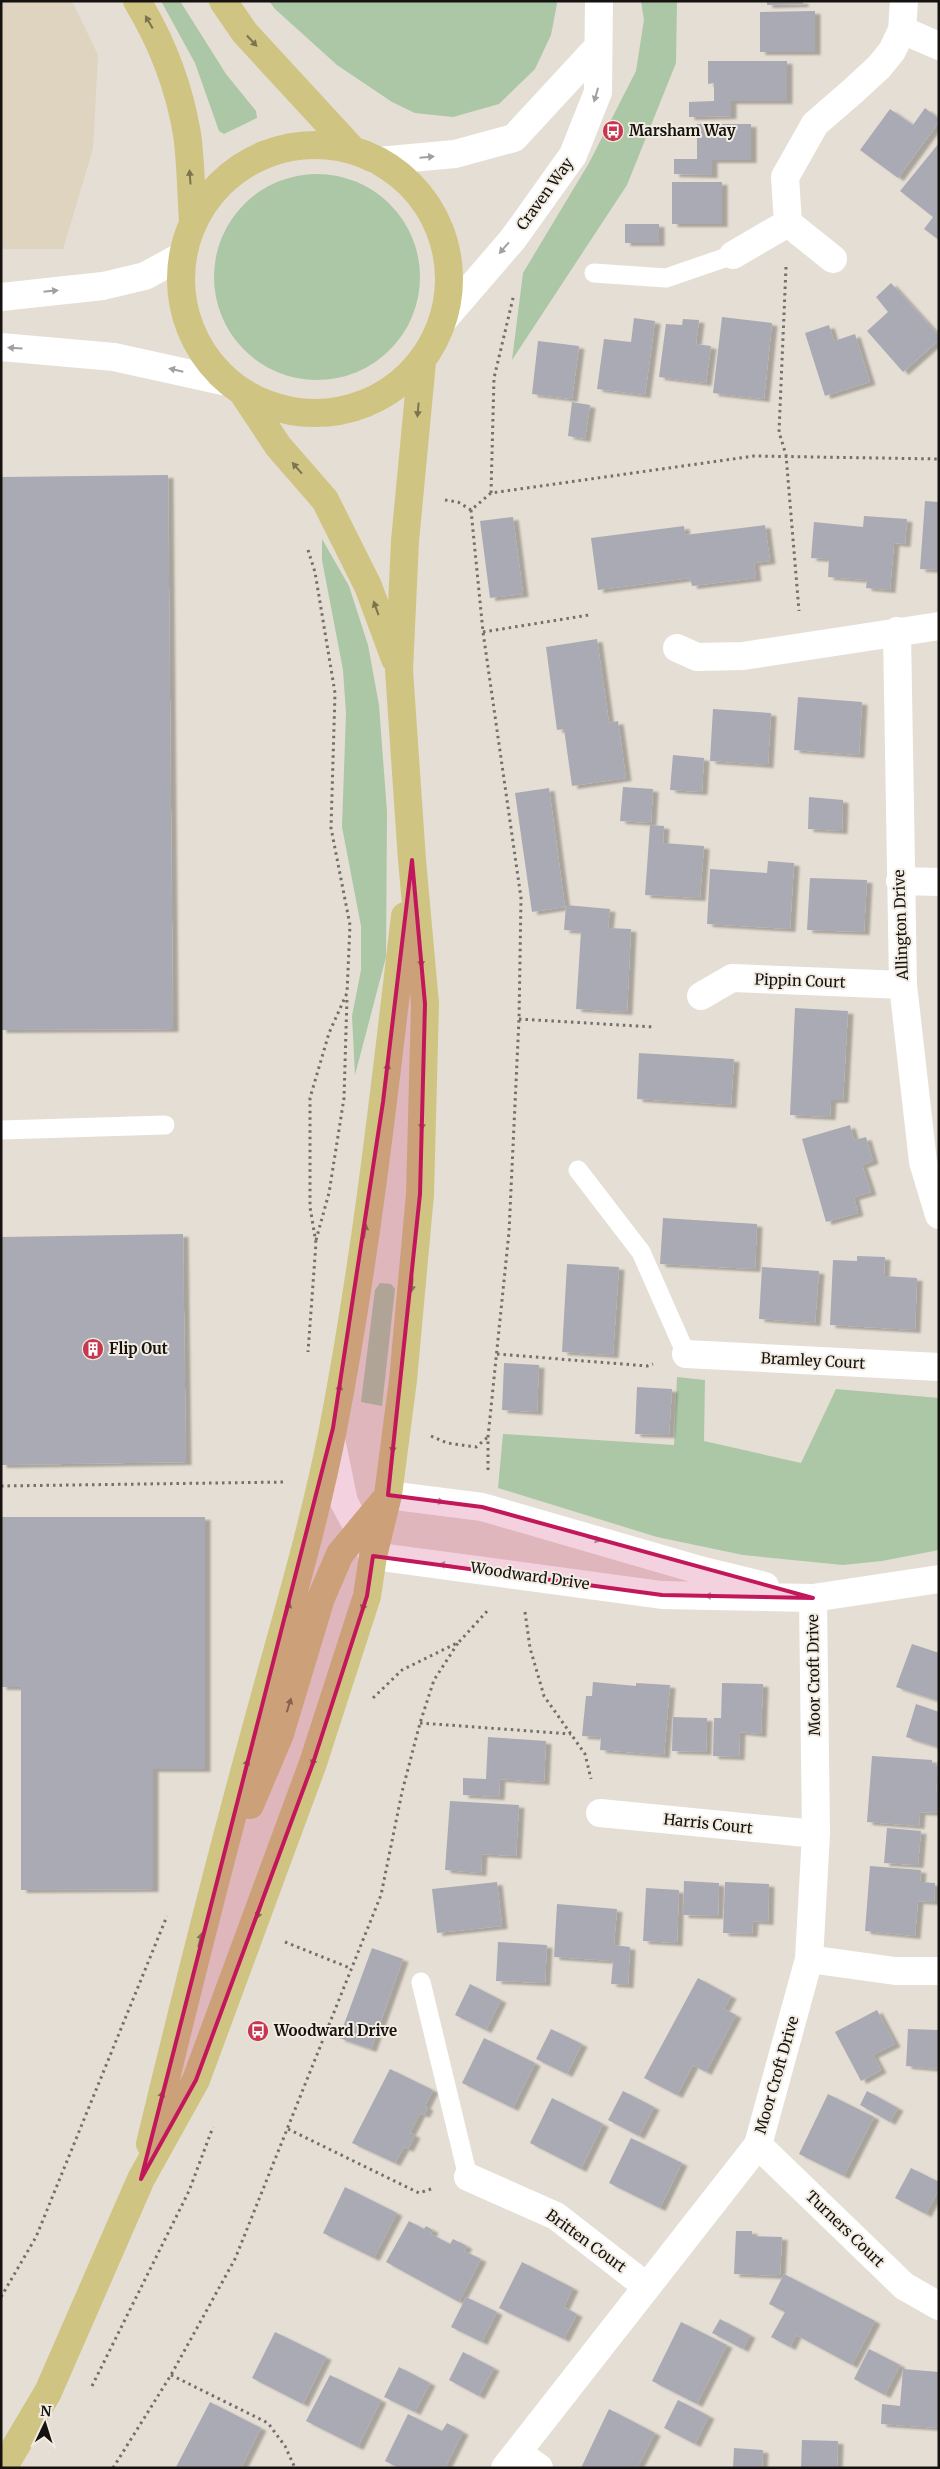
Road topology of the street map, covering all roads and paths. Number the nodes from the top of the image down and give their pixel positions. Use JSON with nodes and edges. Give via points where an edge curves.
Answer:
{"nodes":[{"id":1,"x":137,"y":1,"type":"edge"},
{"id":2,"x":224,"y":1,"type":"edge"},
{"id":3,"x":599,"y":1,"type":"edge"},
{"id":4,"x":904,"y":1,"type":"edge"},
{"id":5,"x":902,"y":30,"type":"junction"},
{"id":6,"x":939,"y":46,"type":"edge"},
{"id":7,"x":598,"y":47,"type":"junction"},
{"id":8,"x":351,"y":148,"type":"junction"},
{"id":9,"x":378,"y":161,"type":"junction"},
{"id":10,"x":788,"y":224,"type":"junction"},
{"id":11,"x":194,"y":226,"type":"junction"},
{"id":12,"x":513,"y":239,"type":"junction"},
{"id":13,"x":733,"y":255,"type":"joint"},
{"id":14,"x":180,"y":257,"type":"junction"},
{"id":15,"x":833,"y":259,"type":"dead end"},
{"id":16,"x":594,"y":273,"type":"dead end"},
{"id":17,"x":1,"y":296,"type":"edge"},
{"id":18,"x":444,"y":319,"type":"junction"},
{"id":19,"x":1,"y":347,"type":"edge"},
{"id":20,"x":422,"y":362,"type":"junction"},
{"id":21,"x":233,"y":387,"type":"junction"},
{"id":22,"x":786,"y":455,"type":"junction"},
{"id":23,"x":939,"y":459,"type":"edge"},
{"id":24,"x":491,"y":493,"type":"junction"},
{"id":25,"x":411,"y":497,"type":"junction"},
{"id":26,"x":471,"y":510,"type":"junction"},
{"id":27,"x":306,"y":545,"type":"dead end"},
{"id":28,"x":589,"y":615,"type":"dead end"},
{"id":29,"x":939,"y":626,"type":"edge"},
{"id":30,"x":896,"y":631,"type":"junction"},
{"id":31,"x":483,"y":632,"type":"junction"},
{"id":32,"x":802,"y":647,"type":"junction"},
{"id":33,"x":676,"y":648,"type":"dead end"},
{"id":34,"x":399,"y":670,"type":"junction"},
{"id":35,"x":412,"y":860,"type":"junction"},
{"id":36,"x":900,"y":881,"type":"junction"},
{"id":37,"x":939,"y":882,"type":"edge"},
{"id":38,"x":903,"y":985,"type":"junction"},
{"id":39,"x":347,"y":993,"type":"junction"},
{"id":40,"x":701,"y":996,"type":"dead end"},
{"id":41,"x":520,"y":1019,"type":"junction"},
{"id":42,"x":654,"y":1026,"type":"dead end"},
{"id":43,"x":165,"y":1125,"type":"dead end"},
{"id":44,"x":1,"y":1130,"type":"edge"},
{"id":45,"x":578,"y":1170,"type":"dead end"},
{"id":46,"x":939,"y":1215,"type":"edge"},
{"id":47,"x":316,"y":1243,"type":"junction"},
{"id":48,"x":497,"y":1354,"type":"junction"},
{"id":49,"x":686,"y":1354,"type":"junction"},
{"id":50,"x":308,"y":1362,"type":"dead end"},
{"id":51,"x":939,"y":1367,"type":"edge"},
{"id":52,"x":488,"y":1437,"type":"junction"},
{"id":53,"x":331,"y":1439,"type":"junction"},
{"id":54,"x":429,"y":1442,"type":"dead end"},
{"id":55,"x":488,"y":1480,"type":"dead end"},
{"id":56,"x":1,"y":1486,"type":"edge"},
{"id":57,"x":287,"y":1491,"type":"dead end"},
{"id":58,"x":388,"y":1495,"type":"junction"},
{"id":59,"x":359,"y":1532,"type":"junction"},
{"id":60,"x":373,"y":1556,"type":"junction"},
{"id":61,"x":939,"y":1580,"type":"edge"},
{"id":62,"x":813,"y":1598,"type":"junction"},
{"id":63,"x":488,"y":1608,"type":"dead end"},
{"id":64,"x":498,"y":1609,"type":"dead end"},
{"id":65,"x":516,"y":1611,"type":"dead end"},
{"id":66,"x":459,"y":1642,"type":"dead end"},
{"id":67,"x":420,"y":1724,"type":"junction"},
{"id":68,"x":570,"y":1734,"type":"junction"},
{"id":69,"x":600,"y":1813,"type":"joint"},
{"id":70,"x":816,"y":1834,"type":"junction"},
{"id":71,"x":211,"y":1895,"type":"junction"},
{"id":72,"x":171,"y":1908,"type":"dead end"},
{"id":73,"x":284,"y":1942,"type":"dead end"},
{"id":74,"x":809,"y":1959,"type":"junction"},
{"id":75,"x":350,"y":1968,"type":"junction"},
{"id":76,"x":939,"y":1971,"type":"edge"},
{"id":77,"x":421,"y":1982,"type":"dead end"},
{"id":78,"x":288,"y":2129,"type":"junction"},
{"id":79,"x":758,"y":2145,"type":"junction"},
{"id":80,"x":468,"y":2177,"type":"junction"},
{"id":81,"x":141,"y":2179,"type":"junction"},
{"id":82,"x":646,"y":2286,"type":"junction"},
{"id":83,"x":1,"y":2297,"type":"edge"},
{"id":84,"x":939,"y":2306,"type":"edge"},
{"id":85,"x":171,"y":2375,"type":"junction"},
{"id":86,"x":521,"y":2463,"type":"edge"},
{"id":87,"x":3,"y":2468,"type":"edge"},
{"id":88,"x":113,"y":2468,"type":"edge"},
{"id":89,"x":295,"y":2468,"type":"edge"}],
"edges":[{"from":11,"to":1,"type":"main road","one_way":true,"via":[[187,134],[172,72]]},
{"from":2,"to":8,"type":"main road","one_way":true,"via":[[244,33]]},
{"from":3,"to":7,"type":"street","name":"Craven Way"},
{"from":4,"to":5,"type":"street"},
{"from":5,"to":6,"type":"street"},
{"from":5,"to":10,"type":"street","via":[[879,68],[815,124],[785,177]]},
{"from":9,"to":7,"type":"street","one_way":true,"via":[[455,154],[514,138]]},
{"from":7,"to":12,"type":"street","name":"Craven Way","one_way":true,"via":[[598,92],[574,155]]},
{"from":8,"to":9,"type":"main road"},
{"from":8,"to":11,"type":"main road","via":[[302,145],[239,166],[206,196]]},
{"from":9,"to":18,"type":"main road","via":[[395,169],[416,189],[441,230],[450,277]]},
{"from":10,"to":13,"type":"street"},
{"from":10,"to":15,"type":"street"},
{"from":10,"to":22,"type":"path","via":[[779,432]]},
{"from":11,"to":14,"type":"main road"},
{"from":12,"to":18,"type":"street","name":"Craven Way","one_way":true},
{"from":12,"to":24,"type":"path","via":[[516,290],[494,378]]},
{"from":13,"to":16,"type":"lane","via":[[666,278]]},
{"from":17,"to":14,"type":"street","one_way":true,"via":[[104,286],[146,276]]},
{"from":14,"to":21,"type":"main road","via":[[181,302],[202,356]]},
{"from":18,"to":20,"type":"main road"},
{"from":21,"to":19,"type":"street","one_way":true,"via":[[114,356]]},
{"from":20,"to":21,"type":"main road","via":[[386,394],[348,411],[320,414],[277,408]]},
{"from":20,"to":25,"type":"main road","one_way":true},
{"from":34,"to":21,"type":"main road","one_way":true,"via":[[368,586],[324,500]]},
{"from":22,"to":23,"type":"path"},
{"from":22,"to":24,"type":"path","via":[[754,456]]},
{"from":22,"to":32,"type":"path"},
{"from":24,"to":26,"type":"path"},
{"from":25,"to":26,"type":"path","via":[[458,502]]},
{"from":25,"to":34,"type":"main road","via":[[405,541]]},
{"from":26,"to":31,"type":"path"},
{"from":27,"to":39,"type":"path","via":[[315,572],[335,693],[331,828],[350,925]]},
{"from":28,"to":31,"type":"path"},
{"from":29,"to":30,"type":"street"},
{"from":30,"to":32,"type":"street"},
{"from":30,"to":36,"type":"street","name":"Allington Drive"},
{"from":31,"to":41,"type":"path","via":[[521,898]]},
{"from":32,"to":33,"type":"street","via":[[744,656],[697,657]]},
{"from":34,"to":35,"type":"main road"},
{"from":53,"to":35,"type":"main road","one_way":true,"via":[[383,1102]]},
{"from":35,"to":58,"type":"main road","one_way":true,"via":[[425,1004],[420,1194],[403,1380]]},
{"from":36,"to":37,"type":"street"},
{"from":36,"to":38,"type":"street","name":"Allington Drive"},
{"from":38,"to":40,"type":"street","name":"Pippin Court","via":[[732,978]]},
{"from":38,"to":46,"type":"street","name":"Allington Drive","via":[[923,1162]]},
{"from":39,"to":47,"type":"path","via":[[344,1098],[329,1193]]},
{"from":39,"to":47,"type":"path","via":[[329,1033],[310,1098],[310,1207]]},
{"from":41,"to":42,"type":"path"},
{"from":41,"to":48,"type":"path","via":[[509,1232]]},
{"from":43,"to":44,"type":"lane"},
{"from":45,"to":49,"type":"lane","via":[[641,1252]]},
{"from":47,"to":50,"type":"path"},
{"from":48,"to":49,"type":"path","via":[[647,1366]]},
{"from":48,"to":52,"type":"path"},
{"from":49,"to":51,"type":"street","name":"Bramley Court"},
{"from":52,"to":54,"type":"path","via":[[476,1447],[447,1443],[428,1434]]},
{"from":52,"to":55,"type":"path"},
{"from":53,"to":59,"type":"street","via":[[344,1502]]},
{"from":71,"to":53,"type":"main road","one_way":true},
{"from":56,"to":57,"type":"path","via":[[289,1482]]},
{"from":58,"to":59,"type":"main road"},
{"from":58,"to":60,"type":"main road"},
{"from":58,"to":62,"type":"street","name":"Woodward Drive","one_way":true,"via":[[482,1507],[696,1569]]},
{"from":59,"to":60,"type":"street"},
{"from":71,"to":59,"type":"main road","one_way":true,"via":[[280,1734],[321,1598],[340,1554]]},
{"from":62,"to":60,"type":"street","name":"Woodward Drive","one_way":true,"via":[[662,1594]]},
{"from":60,"to":81,"type":"main road","one_way":true,"via":[[366,1596],[313,1764],[200,2071]]},
{"from":61,"to":62,"type":"street","name":"Woodward Drive"},
{"from":62,"to":70,"type":"street","name":"Moor Croft Drive"},
{"from":63,"to":64,"type":"path"},
{"from":65,"to":68,"type":"path","via":[[526,1612],[530,1648],[544,1696]]},
{"from":66,"to":67,"type":"path","via":[[434,1680]]},
{"from":67,"to":68,"type":"path"},
{"from":67,"to":75,"type":"path","via":[[381,1895]]},
{"from":68,"to":69,"type":"path","via":[[585,1754]]},
{"from":69,"to":70,"type":"street","name":"Harris Court"},
{"from":70,"to":74,"type":"street","name":"Moor Croft Drive"},
{"from":81,"to":71,"type":"main road","one_way":true},
{"from":72,"to":83,"type":"path","via":[[36,2237]]},
{"from":73,"to":75,"type":"path"},
{"from":74,"to":76,"type":"street","via":[[895,1971]]},
{"from":74,"to":79,"type":"street","name":"Moor Croft Drive"},
{"from":75,"to":78,"type":"path"},
{"from":77,"to":80,"type":"lane"},
{"from":78,"to":80,"type":"path","via":[[419,2193]]},
{"from":78,"to":85,"type":"path","via":[[235,2260]]},
{"from":79,"to":82,"type":"street","name":"Moor Croft Drive"},
{"from":79,"to":84,"type":"street","name":"Turners Court","via":[[904,2286]]},
{"from":80,"to":82,"type":"street","name":"Britten Court","via":[[556,2216]]},
{"from":81,"to":87,"type":"main road","via":[[48,2392]]},
{"from":82,"to":86,"type":"street","name":"Moor Croft Drive"},
{"from":85,"to":88,"type":"path"},
{"from":85,"to":89,"type":"path","via":[[268,2423],[285,2446]]}]}
